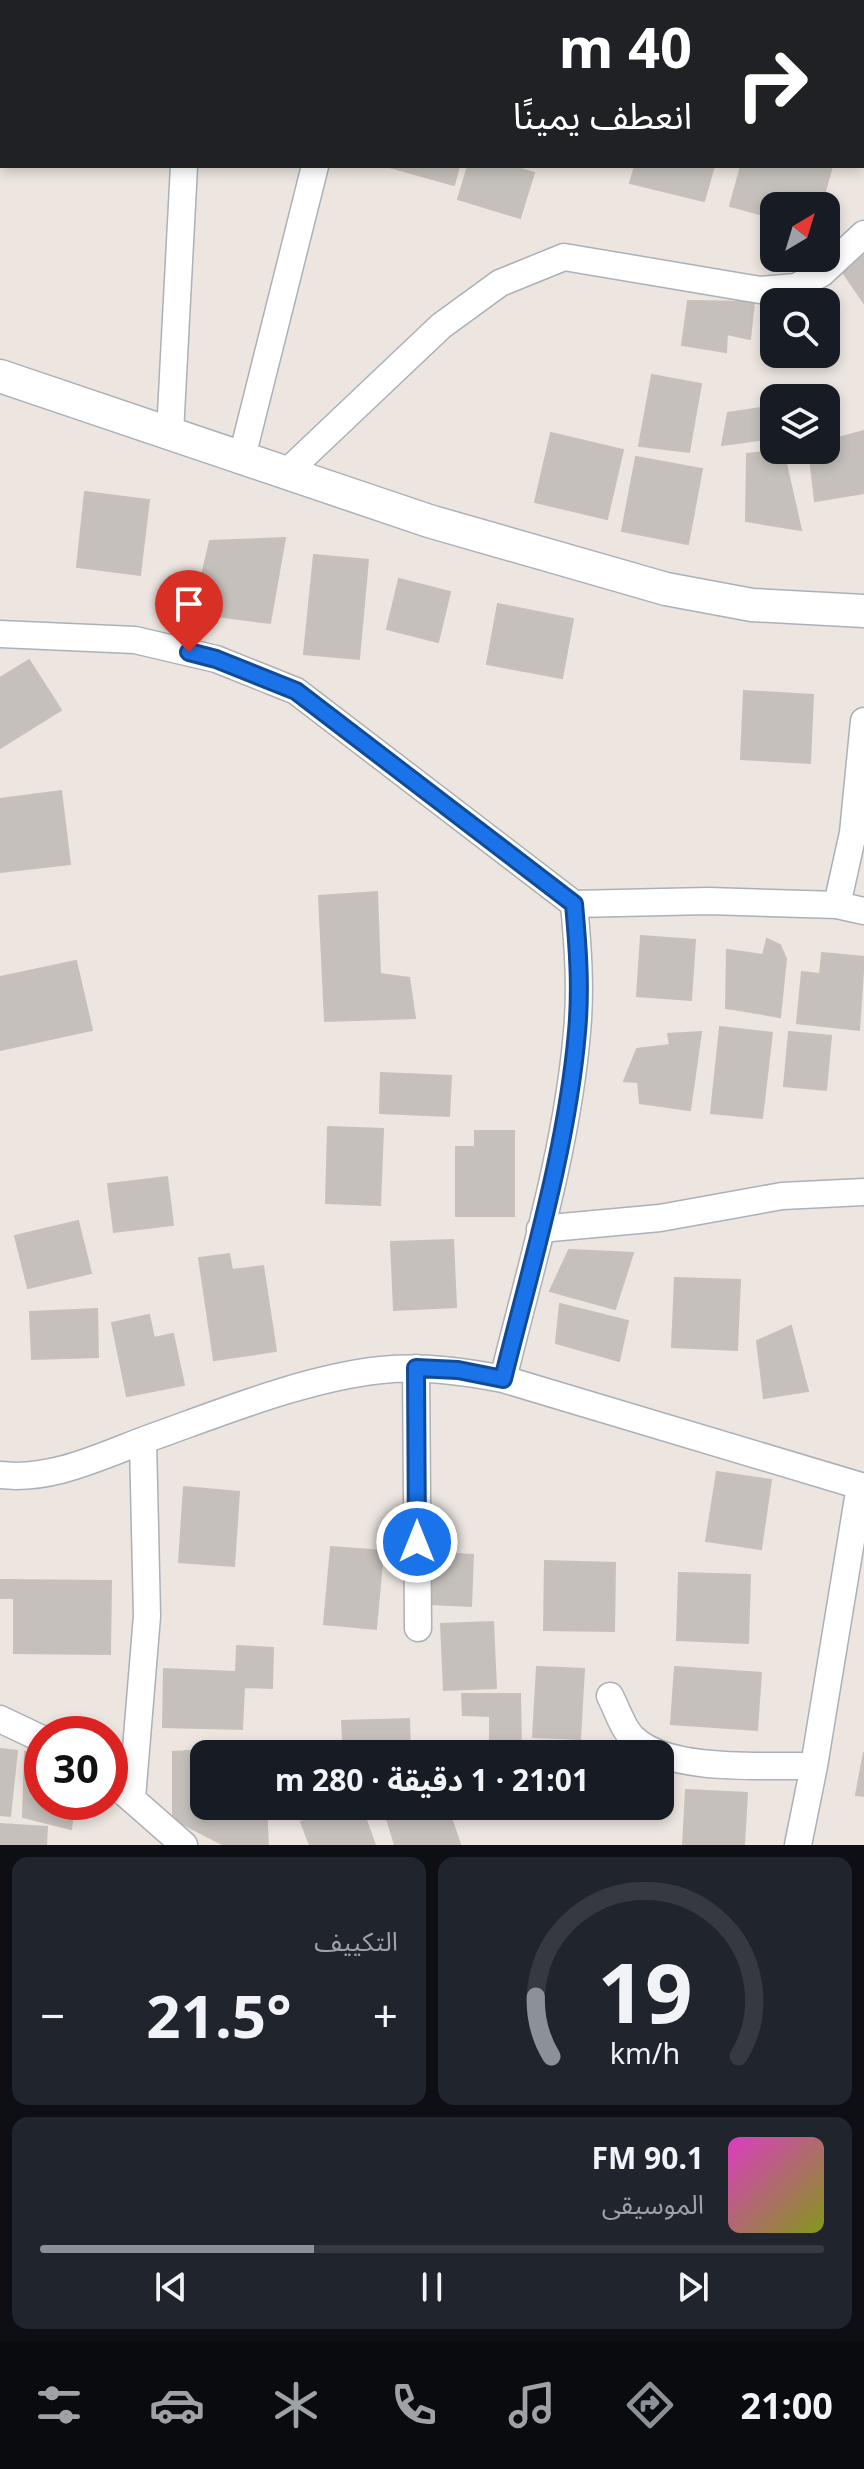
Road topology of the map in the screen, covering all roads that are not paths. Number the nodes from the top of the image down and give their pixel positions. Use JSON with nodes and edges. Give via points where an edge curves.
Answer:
{"nodes":[{"id":1,"x":184,"y":168,"type":"edge"},
{"id":2,"x":314,"y":168,"type":"edge"},
{"id":3,"x":864,"y":234,"type":"edge"},
{"id":4,"x":0,"y":376,"type":"edge"},
{"id":5,"x":170,"y":433,"type":"junction"},
{"id":6,"x":242,"y":457,"type":"junction"},
{"id":7,"x":287,"y":472,"type":"junction"},
{"id":8,"x":864,"y":611,"type":"edge"},
{"id":9,"x":0,"y":634,"type":"edge"},
{"id":10,"x":864,"y":721,"type":"edge"},
{"id":11,"x":574,"y":904,"type":"junction"},
{"id":12,"x":837,"y":905,"type":"junction"},
{"id":13,"x":864,"y":911,"type":"edge"},
{"id":14,"x":864,"y":1192,"type":"edge"},
{"id":15,"x":540,"y":1229,"type":"junction"},
{"id":16,"x":416,"y":1368,"type":"junction"},
{"id":17,"x":503,"y":1379,"type":"junction"},
{"id":18,"x":143,"y":1441,"type":"junction"},
{"id":19,"x":0,"y":1475,"type":"edge"},
{"id":20,"x":862,"y":1486,"type":"edge"},
{"id":21,"x":418,"y":1628,"type":"dead end"},
{"id":22,"x":610,"y":1696,"type":"dead end"},
{"id":23,"x":0,"y":1719,"type":"edge"},
{"id":24,"x":24,"y":1730,"type":"edge"},
{"id":25,"x":814,"y":1766,"type":"junction"},
{"id":26,"x":128,"y":1795,"type":"edge"},
{"id":27,"x":132,"y":1798,"type":"junction"},
{"id":28,"x":184,"y":1845,"type":"edge"},
{"id":29,"x":798,"y":1845,"type":"edge"}],
"edges":[{"from":1,"to":5,"type":"street"},
{"from":2,"to":6,"type":"street"},
{"from":3,"to":7,"type":"street","via":[[822,273],[796,287],[760,290],[564,257],[500,283],[441,326]]},
{"from":4,"to":5,"type":"street"},
{"from":5,"to":6,"type":"street"},
{"from":6,"to":7,"type":"street"},
{"from":7,"to":8,"type":"street","via":[[429,521],[666,589],[752,605]]},
{"from":9,"to":11,"type":"street","via":[[135,640],[216,659],[296,691]]},
{"from":10,"to":12,"type":"street","via":[[853,833]]},
{"from":11,"to":12,"type":"street"},
{"from":11,"to":15,"type":"street","via":[[580,969],[577,1033]]},
{"from":12,"to":13,"type":"street"},
{"from":14,"to":15,"type":"street","via":[[782,1196],[660,1218]]},
{"from":15,"to":17,"type":"street"},
{"from":16,"to":17,"type":"street"},
{"from":16,"to":18,"type":"street","via":[[337,1377]]},
{"from":16,"to":21,"type":"street"},
{"from":17,"to":20,"type":"street"},
{"from":18,"to":19,"type":"street","via":[[52,1474]]},
{"from":18,"to":27,"type":"street","via":[[147,1616]]},
{"from":20,"to":25,"type":"street"},
{"from":22,"to":25,"type":"street","via":[[632,1738],[650,1750],[685,1762]]},
{"from":23,"to":24,"type":"street"},
{"from":25,"to":29,"type":"street"},
{"from":26,"to":27,"type":"street"},
{"from":27,"to":28,"type":"street"}]}
